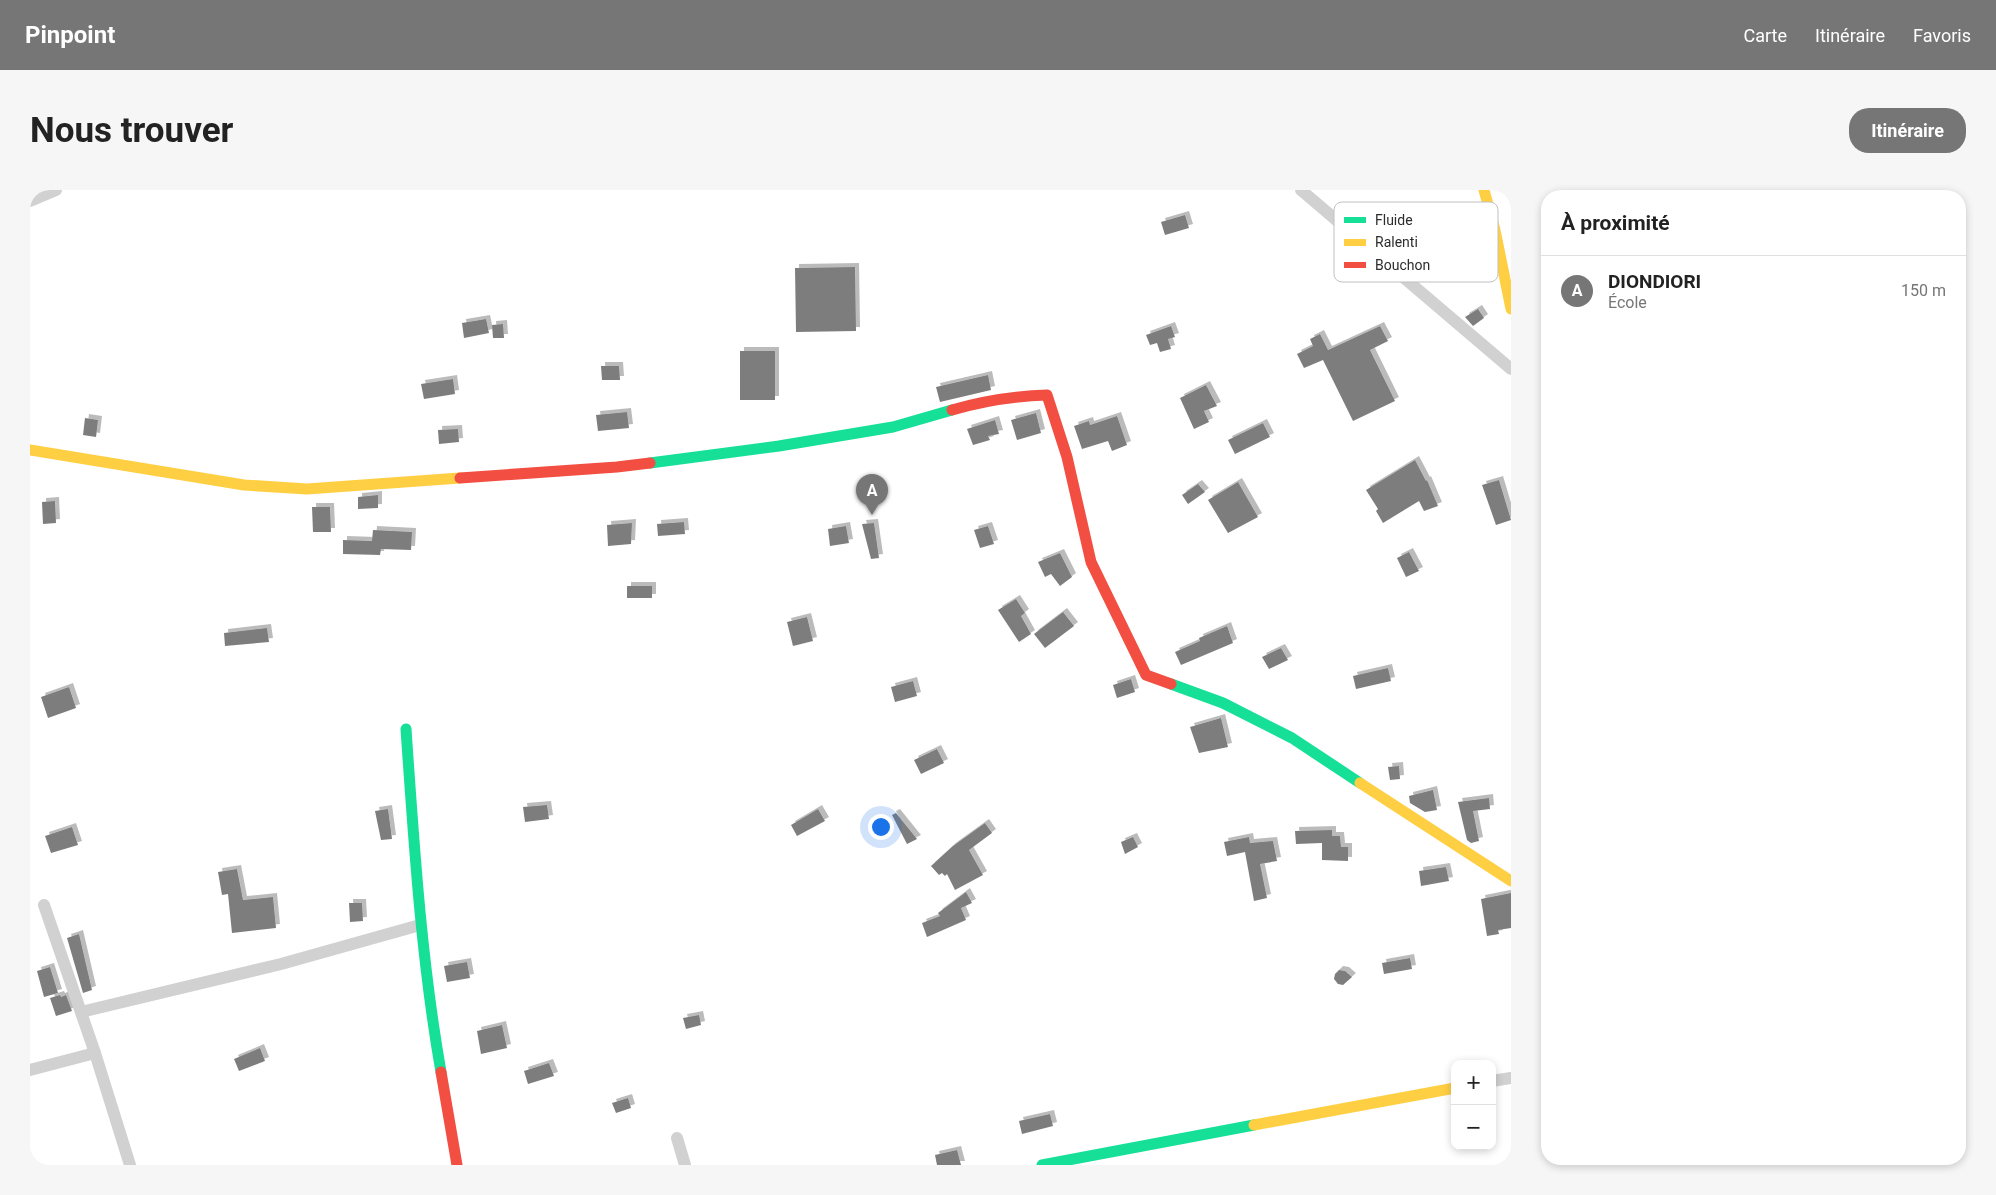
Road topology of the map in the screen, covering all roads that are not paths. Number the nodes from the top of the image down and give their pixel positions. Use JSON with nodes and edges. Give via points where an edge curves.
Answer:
{"nodes":[{"id":1,"x":56,"y":190,"type":"edge"},
{"id":2,"x":1301,"y":190,"type":"edge"},
{"id":3,"x":30,"y":201,"type":"edge"},
{"id":4,"x":1334,"y":218,"type":"edge"},
{"id":5,"x":1498,"y":245,"type":"edge"},
{"id":6,"x":1409,"y":282,"type":"edge"},
{"id":7,"x":1511,"y":309,"type":"edge"},
{"id":8,"x":1511,"y":369,"type":"edge"},
{"id":9,"x":30,"y":450,"type":"edge"},
{"id":10,"x":406,"y":729,"type":"dead end"},
{"id":11,"x":1511,"y":880,"type":"edge"},
{"id":12,"x":44,"y":905,"type":"dead end"},
{"id":13,"x":420,"y":925,"type":"junction"},
{"id":14,"x":81,"y":1012,"type":"junction"},
{"id":15,"x":95,"y":1053,"type":"junction"},
{"id":16,"x":30,"y":1070,"type":"edge"},
{"id":17,"x":1511,"y":1078,"type":"edge"},
{"id":18,"x":1496,"y":1080,"type":"edge"},
{"id":19,"x":1451,"y":1089,"type":"edge"},
{"id":20,"x":677,"y":1138,"type":"dead end"},
{"id":21,"x":130,"y":1165,"type":"edge"},
{"id":22,"x":457,"y":1165,"type":"edge"},
{"id":23,"x":685,"y":1165,"type":"edge"},
{"id":24,"x":1042,"y":1165,"type":"edge"}],
"edges":[{"from":1,"to":3,"type":"street"},
{"from":2,"to":4,"type":"street"},
{"from":5,"to":7,"type":"street"},
{"from":6,"to":8,"type":"street"},
{"from":9,"to":11,"type":"street","via":[[244,485],[307,489],[616,467],[779,446],[893,427],[974,404],[1047,395],[1067,457],[1091,562],[1146,675],[1224,703],[1292,738]]},
{"from":10,"to":13,"type":"street"},
{"from":12,"to":14,"type":"street"},
{"from":13,"to":14,"type":"street","via":[[281,964]]},
{"from":13,"to":22,"type":"street","via":[[433,1029]]},
{"from":14,"to":15,"type":"street"},
{"from":15,"to":16,"type":"street"},
{"from":15,"to":21,"type":"street"},
{"from":17,"to":18,"type":"street"},
{"from":19,"to":24,"type":"street"},
{"from":20,"to":23,"type":"street"}]}
